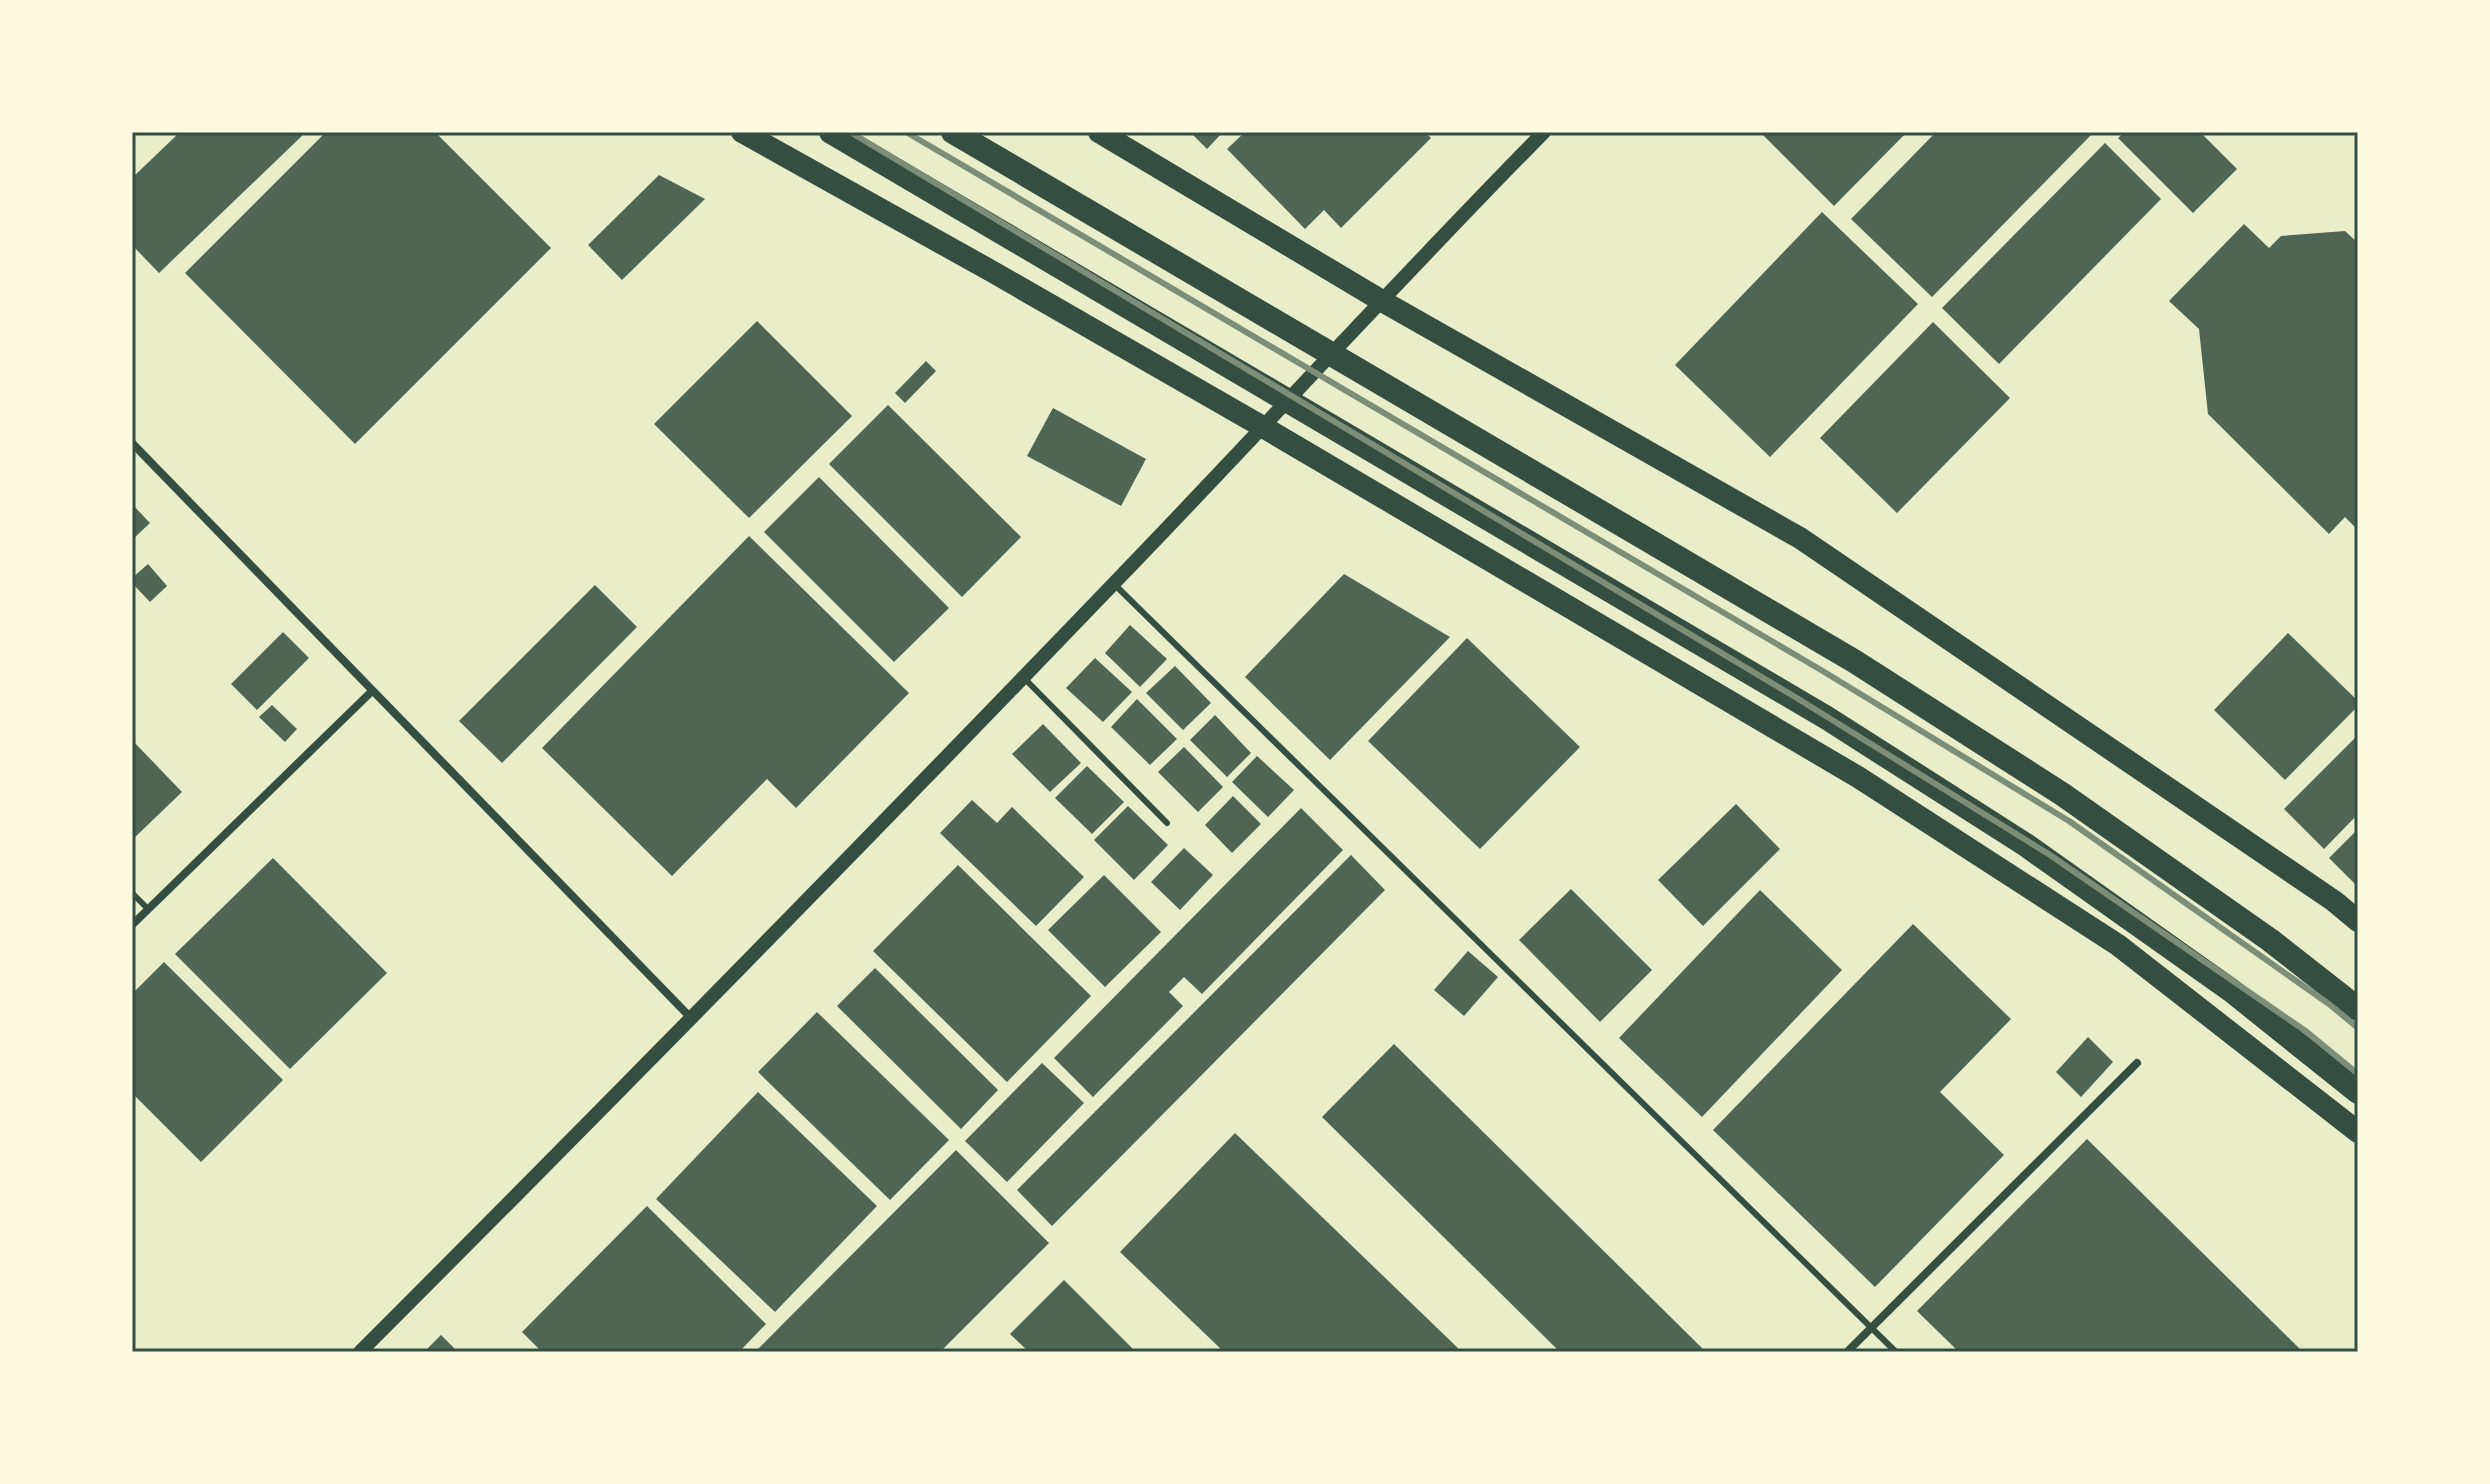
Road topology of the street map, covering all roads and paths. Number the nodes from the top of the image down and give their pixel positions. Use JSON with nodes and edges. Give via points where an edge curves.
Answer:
{"nodes":[{"id":1,"x":742,"y":132,"type":"edge"},
{"id":2,"x":831,"y":132,"type":"edge"},
{"id":3,"x":953,"y":132,"type":"edge"},
{"id":4,"x":1099,"y":132,"type":"edge"},
{"id":5,"x":1544,"y":132,"type":"edge"},
{"id":6,"x":1382,"y":301,"type":"junction"},
{"id":7,"x":1263,"y":427,"type":"junction"},
{"id":8,"x":132,"y":443,"type":"edge"},
{"id":9,"x":1114,"y":584,"type":"junction"},
{"id":10,"x":1023,"y":677,"type":"junction"},
{"id":11,"x":371,"y":692,"type":"junction"},
{"id":12,"x":1167,"y":823,"type":"dead end"},
{"id":13,"x":132,"y":893,"type":"edge"},
{"id":14,"x":148,"y":909,"type":"junction"},
{"id":15,"x":2358,"y":921,"type":"edge"},
{"id":16,"x":132,"y":925,"type":"edge"},
{"id":17,"x":2358,"y":1009,"type":"edge"},
{"id":18,"x":692,"y":1019,"type":"junction"},
{"id":19,"x":2137,"y":1063,"type":"dead end"},
{"id":20,"x":2358,"y":1092,"type":"edge"},
{"id":21,"x":2358,"y":1132,"type":"edge"},
{"id":22,"x":1872,"y":1328,"type":"junction"},
{"id":23,"x":360,"y":1352,"type":"edge"},
{"id":24,"x":1847,"y":1352,"type":"edge"},
{"id":25,"x":1896,"y":1352,"type":"edge"}],
"edges":[{"from":1,"to":7,"type":"highway"},
{"from":2,"to":20,"type":"highway","via":[[1827,718],[2026,845],[2232,991]]},
{"from":3,"to":17,"type":"highway","via":[[1854,661],[2062,794],[2270,940]]},
{"from":4,"to":6,"type":"highway"},
{"from":5,"to":6,"type":"street"},
{"from":6,"to":7,"type":"street"},
{"from":6,"to":15,"type":"highway","via":[[1800,538]]},
{"from":7,"to":9,"type":"street"},
{"from":7,"to":21,"type":"highway","via":[[1858,777],[2118,945]]},
{"from":8,"to":11,"type":"street"},
{"from":9,"to":10,"type":"street"},
{"from":9,"to":22,"type":"lane"},
{"from":10,"to":12,"type":"lane"},
{"from":10,"to":18,"type":"street"},
{"from":11,"to":14,"type":"street"},
{"from":11,"to":18,"type":"street"},
{"from":13,"to":14,"type":"lane"},
{"from":14,"to":16,"type":"street"},
{"from":18,"to":23,"type":"street"},
{"from":19,"to":22,"type":"street"},
{"from":22,"to":24,"type":"street"},
{"from":22,"to":25,"type":"lane"}]}
